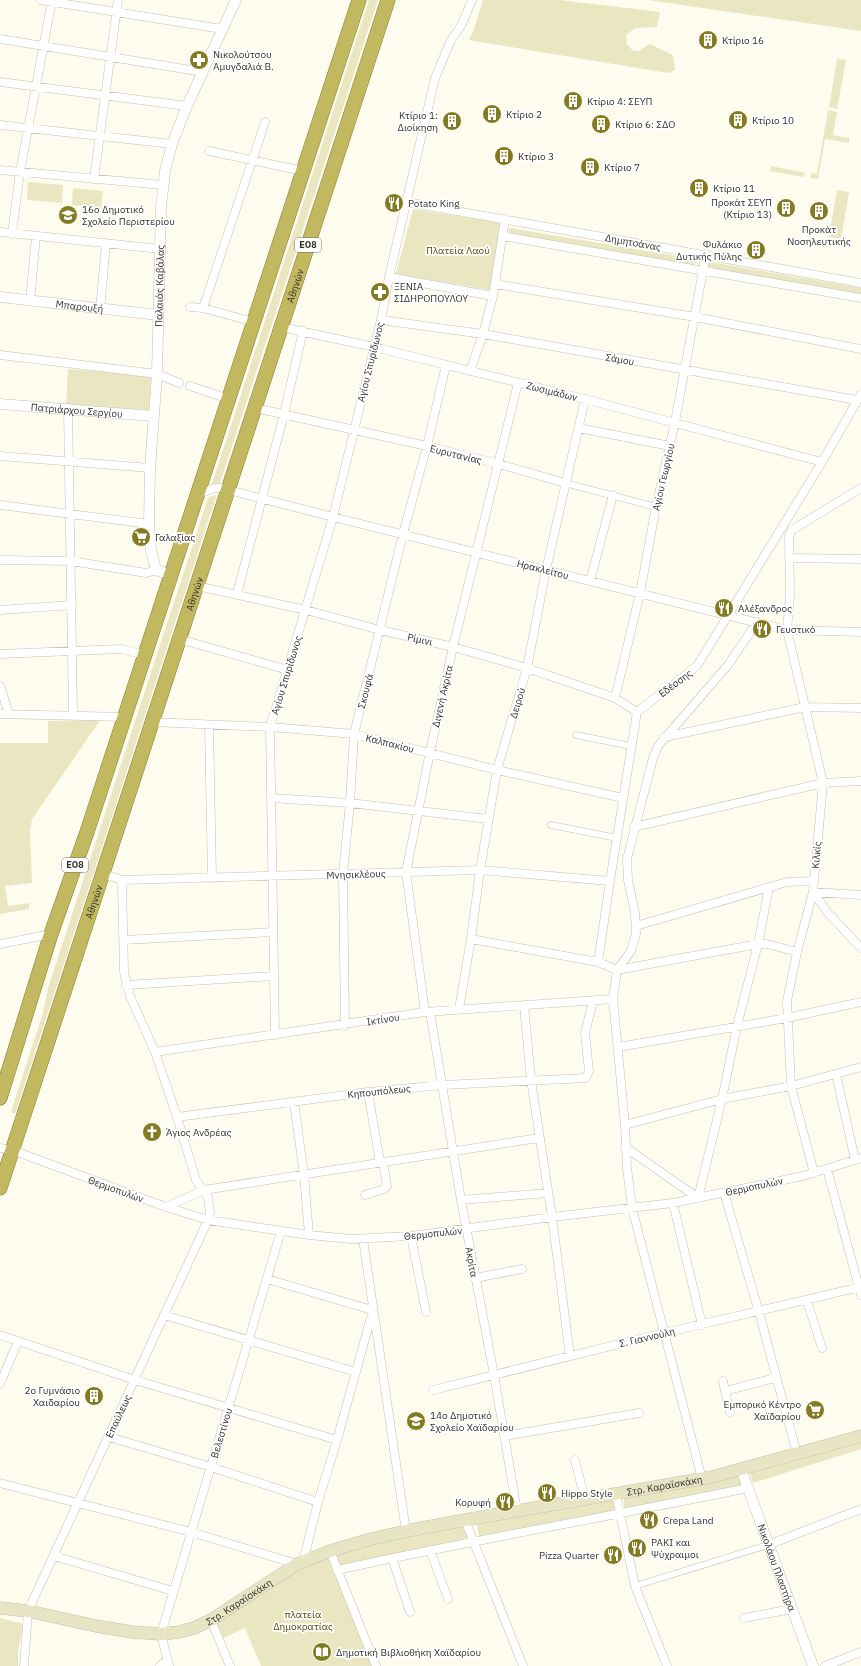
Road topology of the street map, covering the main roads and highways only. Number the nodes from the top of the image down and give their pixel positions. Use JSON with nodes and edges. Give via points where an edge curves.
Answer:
{"nodes":[{"id":1,"x":359,"y":0,"type":"edge"},
{"id":2,"x":388,"y":0,"type":"edge"},
{"id":3,"x":3,"y":1082,"type":"edge"},
{"id":4,"x":0,"y":1098,"type":"edge"},
{"id":5,"x":6,"y":1149,"type":"edge"},
{"id":6,"x":0,"y":1188,"type":"edge"},
{"id":7,"x":861,"y":1436,"type":"edge"},
{"id":8,"x":0,"y":1600,"type":"edge"},
{"id":9,"x":0,"y":1608,"type":"edge"},
{"id":10,"x":28,"y":1611,"type":"junction"}],
"edges":[{"from":1,"to":3,"type":"highway","number":"ΕΟ8"},
{"from":2,"to":5,"type":"highway","name":"Αθηνών","number":"ΕΟ8","via":[[103,874]]},
{"from":3,"to":4,"type":"highway","number":"ΕΟ8"},
{"from":5,"to":6,"type":"highway","name":"Αθηνών","number":"ΕΟ8"},
{"from":7,"to":10,"type":"main road","name":"Στρ. Καραϊσκάκη","via":[[702,1479],[442,1524],[371,1539],[300,1563],[211,1620],[185,1630],[160,1634],[96,1626]]},
{"from":8,"to":10,"type":"main road","name":"Στρ. Καραϊσκάκη"},
{"from":9,"to":10,"type":"main road","name":"Στρ. Καραϊσκάκη"}]}
